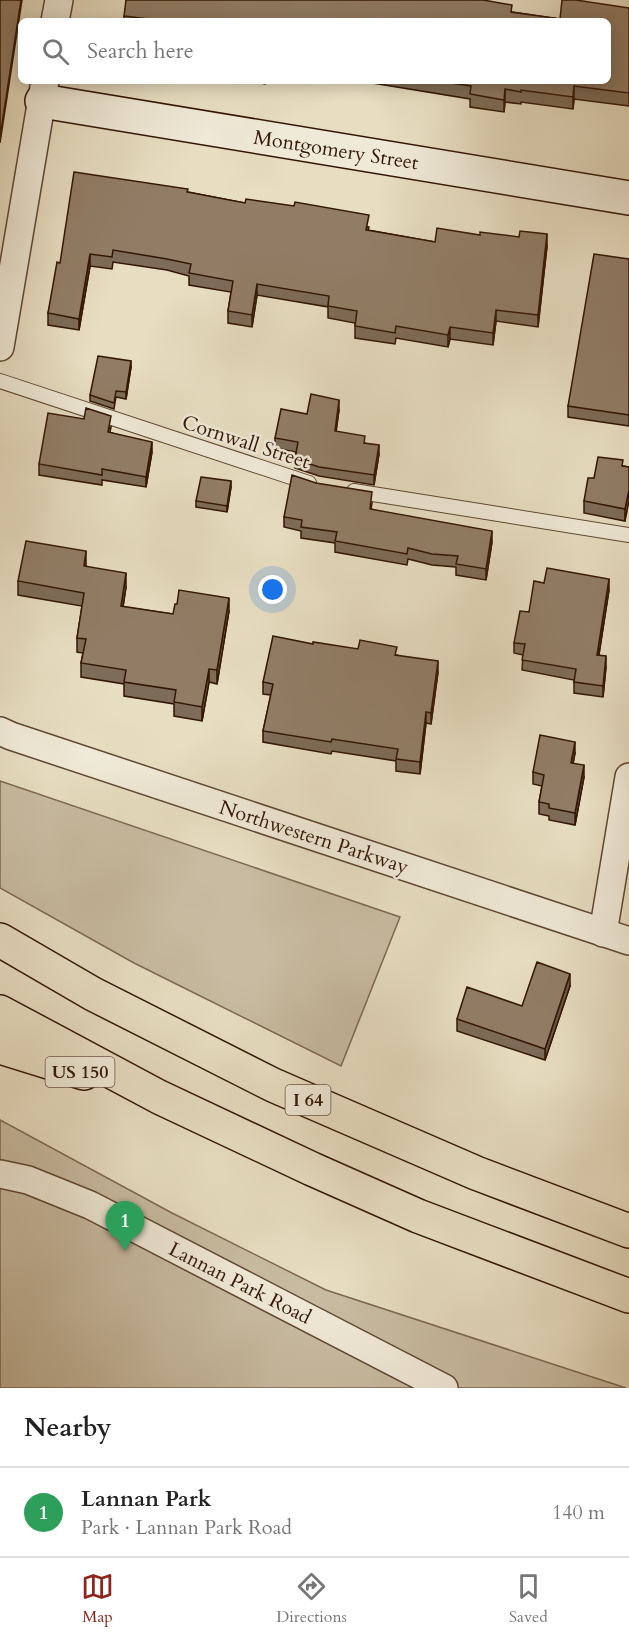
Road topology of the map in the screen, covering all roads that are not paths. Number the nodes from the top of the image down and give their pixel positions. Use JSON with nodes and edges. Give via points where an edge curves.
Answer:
{"nodes":[{"id":1,"x":59,"y":0,"type":"edge"},
{"id":2,"x":56,"y":18,"type":"edge"},
{"id":3,"x":44,"y":91,"type":"edge"},
{"id":4,"x":629,"y":198,"type":"edge"},
{"id":5,"x":0,"y":347,"type":"edge"},
{"id":6,"x":0,"y":381,"type":"edge"},
{"id":7,"x":317,"y":485,"type":"edge"},
{"id":8,"x":340,"y":489,"type":"edge"},
{"id":9,"x":629,"y":535,"type":"edge"},
{"id":10,"x":0,"y":731,"type":"edge"},
{"id":11,"x":629,"y":777,"type":"edge"},
{"id":12,"x":603,"y":933,"type":"junction"},
{"id":13,"x":0,"y":940,"type":"edge"},
{"id":14,"x":629,"y":941,"type":"edge"},
{"id":15,"x":0,"y":1012,"type":"edge"},
{"id":16,"x":0,"y":1047,"type":"edge"},
{"id":17,"x":159,"y":1097,"type":"junction"},
{"id":18,"x":0,"y":1174,"type":"edge"},
{"id":19,"x":629,"y":1231,"type":"edge"},
{"id":20,"x":629,"y":1296,"type":"edge"},
{"id":21,"x":444,"y":1388,"type":"edge"}],
"edges":[{"from":1,"to":2,"type":"street"},
{"from":3,"to":4,"type":"street","name":"Montgomery Street"},
{"from":3,"to":5,"type":"street"},
{"from":6,"to":7,"type":"lane","name":"Cornwall Street"},
{"from":8,"to":9,"type":"lane"},
{"from":10,"to":12,"type":"street","name":"Northwestern Parkway"},
{"from":11,"to":12,"type":"street"},
{"from":12,"to":14,"type":"street","name":"Northwestern Parkway"},
{"from":13,"to":19,"type":"highway","number":"I 64","via":[[93,994],[273,1085],[476,1173]]},
{"from":15,"to":17,"type":"highway"},
{"from":16,"to":17,"type":"highway","number":"US 150"},
{"from":17,"to":20,"type":"highway","via":[[418,1216]]},
{"from":18,"to":21,"type":"street","name":"Lannan Park Road","via":[[28,1180],[90,1205]]}]}
